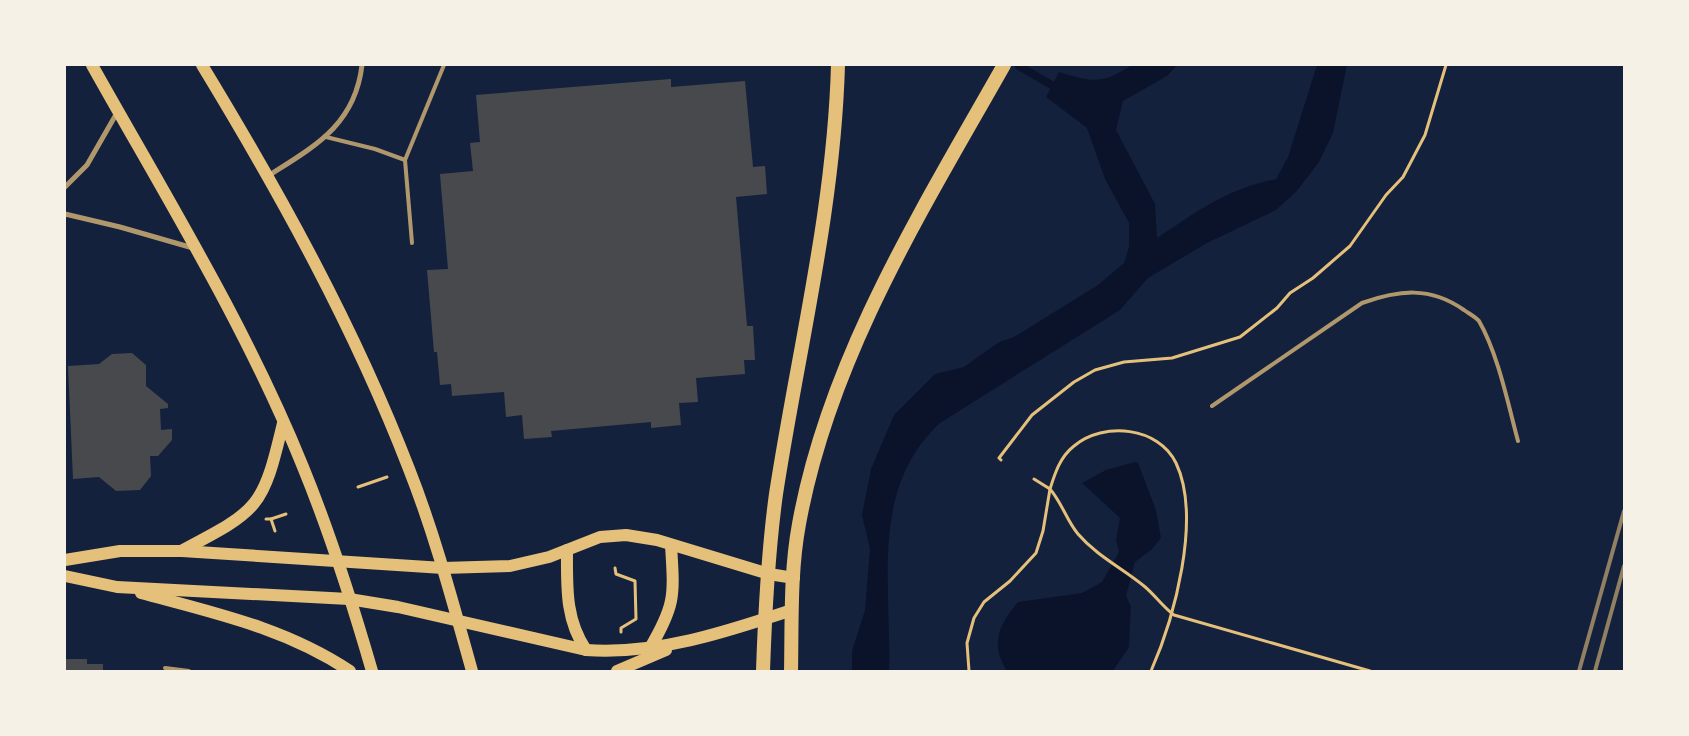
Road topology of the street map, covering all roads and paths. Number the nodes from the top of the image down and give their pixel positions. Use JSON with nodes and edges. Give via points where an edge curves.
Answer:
{"nodes":[{"id":1,"x":92,"y":65,"type":"edge"},
{"id":2,"x":202,"y":65,"type":"edge"},
{"id":3,"x":362,"y":65,"type":"edge"},
{"id":4,"x":444,"y":65,"type":"edge"},
{"id":5,"x":838,"y":65,"type":"edge"},
{"id":6,"x":1004,"y":65,"type":"edge"},
{"id":7,"x":1446,"y":65,"type":"edge"},
{"id":8,"x":118,"y":110,"type":"junction"},
{"id":9,"x":326,"y":137,"type":"junction"},
{"id":10,"x":405,"y":160,"type":"junction"},
{"id":11,"x":268,"y":176,"type":"junction"},
{"id":12,"x":65,"y":187,"type":"edge"},
{"id":13,"x":65,"y":214,"type":"edge"},
{"id":14,"x":412,"y":244,"type":"dead end"},
{"id":15,"x":197,"y":249,"type":"junction"},
{"id":16,"x":1212,"y":406,"type":"dead end"},
{"id":17,"x":283,"y":423,"type":"junction"},
{"id":18,"x":1518,"y":441,"type":"dead end"},
{"id":19,"x":1002,"y":460,"type":"dead end"},
{"id":20,"x":386,"y":477,"type":"dead end"},
{"id":21,"x":1034,"y":479,"type":"dead end"},
{"id":22,"x":358,"y":487,"type":"dead end"},
{"id":23,"x":1050,"y":489,"type":"junction"},
{"id":24,"x":286,"y":514,"type":"dead end"},
{"id":25,"x":275,"y":532,"type":"dead end"},
{"id":26,"x":671,"y":545,"type":"junction"},
{"id":27,"x":567,"y":550,"type":"junction"},
{"id":28,"x":182,"y":551,"type":"junction"},
{"id":29,"x":65,"y":560,"type":"edge"},
{"id":30,"x":337,"y":560,"type":"junction"},
{"id":31,"x":443,"y":568,"type":"junction"},
{"id":32,"x":615,"y":568,"type":"dead end"},
{"id":33,"x":768,"y":574,"type":"junction"},
{"id":34,"x":65,"y":576,"type":"edge"},
{"id":35,"x":794,"y":578,"type":"junction"},
{"id":36,"x":117,"y":587,"type":"junction"},
{"id":37,"x":349,"y":599,"type":"junction"},
{"id":38,"x":792,"y":610,"type":"junction"},
{"id":39,"x":1171,"y":612,"type":"junction"},
{"id":40,"x":764,"y":619,"type":"junction"},
{"id":41,"x":458,"y":621,"type":"junction"},
{"id":42,"x":621,"y":638,"type":"dead end"},
{"id":43,"x":682,"y":644,"type":"junction"},
{"id":44,"x":650,"y":648,"type":"junction"},
{"id":45,"x":586,"y":650,"type":"junction"},
{"id":46,"x":165,"y":668,"type":"dead end"},
{"id":47,"x":189,"y":671,"type":"edge"},
{"id":48,"x":350,"y":671,"type":"edge"},
{"id":49,"x":372,"y":671,"type":"edge"},
{"id":50,"x":472,"y":671,"type":"edge"},
{"id":51,"x":617,"y":671,"type":"edge"},
{"id":52,"x":762,"y":671,"type":"edge"},
{"id":53,"x":791,"y":671,"type":"edge"},
{"id":54,"x":969,"y":671,"type":"edge"},
{"id":55,"x":1151,"y":671,"type":"edge"},
{"id":56,"x":1370,"y":671,"type":"edge"}],
"edges":[{"from":1,"to":8,"type":"main road"},
{"from":2,"to":11,"type":"main road"},
{"from":3,"to":9,"type":"street","via":[[360,81],[347,113]]},
{"from":4,"to":10,"type":"lane"},
{"from":5,"to":33,"type":"highway","via":[[830,188],[776,494]]},
{"from":6,"to":35,"type":"highway","via":[[916,222],[856,346],[809,480],[796,542]]},
{"from":7,"to":19,"type":"path","via":[[1425,135],[1403,177],[1386,195],[1350,246],[1240,336],[1172,358],[1139,360],[1102,368],[1074,382],[1032,415],[1006,447],[999,458]]},
{"from":8,"to":12,"type":"street","via":[[87,165]]},
{"from":8,"to":15,"type":"main road"},
{"from":9,"to":10,"type":"lane"},
{"from":9,"to":11,"type":"street"},
{"from":10,"to":14,"type":"lane"},
{"from":11,"to":31,"type":"main road","via":[[332,295],[386,413]]},
{"from":13,"to":15,"type":"street"},
{"from":15,"to":17,"type":"main road"},
{"from":16,"to":18,"type":"lane","via":[[1362,303],[1387,294],[1417,292],[1451,301],[1478,320],[1496,365]]},
{"from":17,"to":28,"type":"main road","via":[[272,472],[253,507],[230,525]]},
{"from":17,"to":30,"type":"main road"},
{"from":20,"to":22,"type":"path"},
{"from":21,"to":23,"type":"path"},
{"from":23,"to":39,"type":"path","via":[[1074,529],[1092,550],[1146,587]]},
{"from":23,"to":39,"type":"path","via":[[1063,457],[1091,436],[1128,431],[1158,440],[1164,446],[1176,464],[1185,503],[1184,554]]},
{"from":23,"to":54,"type":"path","via":[[1044,531],[1036,553],[1010,581],[984,602],[974,618],[967,643]]},
{"from":24,"to":25,"type":"path","via":[[271,520]]},
{"from":26,"to":27,"type":"main road","via":[[641,536],[612,534]]},
{"from":26,"to":33,"type":"main road"},
{"from":26,"to":44,"type":"main road","via":[[673,600],[664,625]]},
{"from":27,"to":31,"type":"main road","via":[[548,558],[510,566]]},
{"from":27,"to":45,"type":"main road","via":[[570,618]]},
{"from":28,"to":29,"type":"main road","via":[[120,551]]},
{"from":28,"to":30,"type":"main road"},
{"from":30,"to":31,"type":"main road"},
{"from":30,"to":37,"type":"main road"},
{"from":31,"to":41,"type":"main road"},
{"from":32,"to":42,"type":"path","via":[[616,574],[635,581],[636,619],[621,628]]},
{"from":33,"to":35,"type":"main road"},
{"from":33,"to":40,"type":"highway"},
{"from":34,"to":36,"type":"main road"},
{"from":35,"to":38,"type":"highway"},
{"from":36,"to":37,"type":"main road"},
{"from":36,"to":48,"type":"main road","via":[[275,631],[317,650]]},
{"from":37,"to":41,"type":"main road"},
{"from":37,"to":49,"type":"main road"},
{"from":38,"to":40,"type":"main road"},
{"from":38,"to":53,"type":"highway"},
{"from":39,"to":55,"type":"path"},
{"from":39,"to":56,"type":"path","via":[[1212,628]]},
{"from":40,"to":43,"type":"main road"},
{"from":40,"to":52,"type":"highway"},
{"from":41,"to":45,"type":"main road"},
{"from":41,"to":50,"type":"main road"},
{"from":43,"to":44,"type":"main road"},
{"from":43,"to":51,"type":"main road"},
{"from":44,"to":45,"type":"main road","via":[[622,652]]},
{"from":46,"to":47,"type":"lane"}]}
